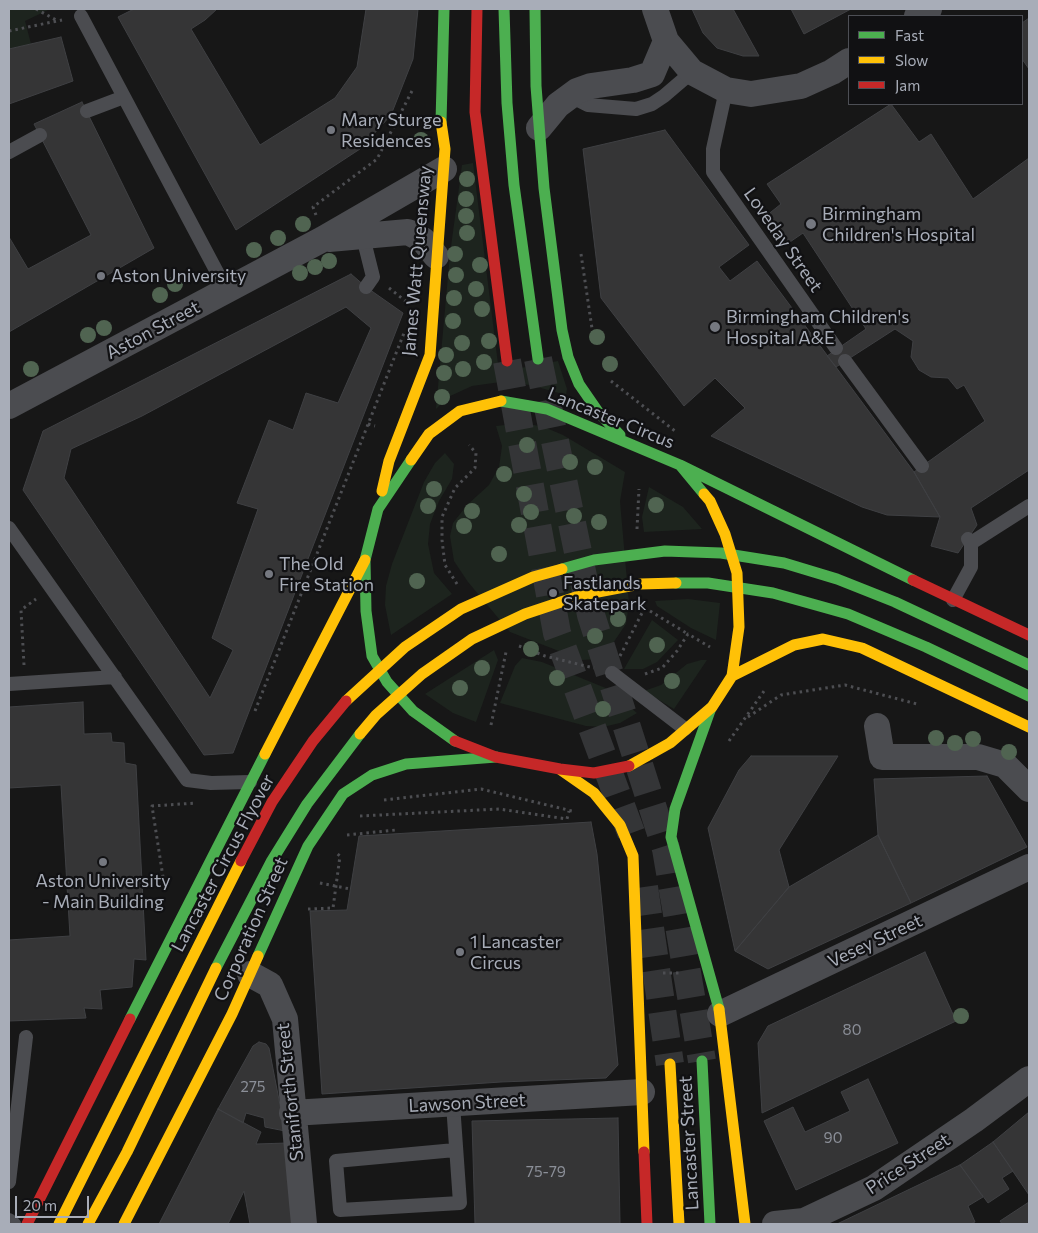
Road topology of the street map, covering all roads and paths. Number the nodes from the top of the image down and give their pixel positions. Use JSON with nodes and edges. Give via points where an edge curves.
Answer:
{"nodes":[{"id":1,"x":36,"y":9,"type":"edge"},
{"id":2,"x":444,"y":9,"type":"edge"},
{"id":3,"x":477,"y":9,"type":"edge"},
{"id":4,"x":504,"y":9,"type":"edge"},
{"id":5,"x":535,"y":9,"type":"edge"},
{"id":6,"x":655,"y":9,"type":"edge"},
{"id":7,"x":81,"y":16,"type":"joint"},
{"id":8,"x":58,"y":21,"type":"junction"},
{"id":9,"x":9,"y":32,"type":"edge"},
{"id":10,"x":666,"y":41,"type":"junction"},
{"id":11,"x":848,"y":62,"type":"edge"},
{"id":12,"x":692,"y":72,"type":"junction"},
{"id":13,"x":414,"y":86,"type":"dead end"},
{"id":14,"x":726,"y":90,"type":"junction"},
{"id":15,"x":570,"y":96,"type":"junction"},
{"id":16,"x":124,"y":97,"type":"junction"},
{"id":17,"x":87,"y":112,"type":"dead end"},
{"id":18,"x":539,"y":128,"type":"junction"},
{"id":19,"x":40,"y":135,"type":"dead end"},
{"id":20,"x":9,"y":152,"type":"edge"},
{"id":21,"x":444,"y":169,"type":"junction"},
{"id":22,"x":363,"y":237,"type":"junction"},
{"id":23,"x":323,"y":239,"type":"junction"},
{"id":24,"x":580,"y":245,"type":"dead end"},
{"id":25,"x":436,"y":256,"type":"junction"},
{"id":26,"x":370,"y":282,"type":"joint"},
{"id":27,"x":227,"y":291,"type":"junction"},
{"id":28,"x":409,"y":304,"type":"dead end"},
{"id":29,"x":406,"y":323,"type":"dead end"},
{"id":30,"x":594,"y":348,"type":"dead end"},
{"id":31,"x":836,"y":348,"type":"dead end"},
{"id":32,"x":538,"y":358,"type":"tunnel mouth"},
{"id":33,"x":507,"y":361,"type":"tunnel mouth"},
{"id":34,"x":845,"y":361,"type":"dead end"},
{"id":35,"x":609,"y":380,"type":"dead end"},
{"id":36,"x":9,"y":406,"type":"edge"},
{"id":37,"x":368,"y":424,"type":"junction"},
{"id":38,"x":375,"y":426,"type":"dead end"},
{"id":39,"x":675,"y":431,"type":"dead end"},
{"id":40,"x":624,"y":440,"type":"junction"},
{"id":41,"x":469,"y":445,"type":"dead end"},
{"id":42,"x":680,"y":465,"type":"junction"},
{"id":43,"x":922,"y":466,"type":"dead end"},
{"id":44,"x":639,"y":489,"type":"dead end"},
{"id":45,"x":1029,"y":506,"type":"edge"},
{"id":46,"x":378,"y":509,"type":"junction"},
{"id":47,"x":636,"y":517,"type":"dead end"},
{"id":48,"x":9,"y":528,"type":"edge"},
{"id":49,"x":365,"y":560,"type":"junction"},
{"id":50,"x":463,"y":588,"type":"dead end"},
{"id":51,"x":34,"y":600,"type":"dead end"},
{"id":52,"x":953,"y":600,"type":"junction"},
{"id":53,"x":645,"y":608,"type":"dead end"},
{"id":54,"x":688,"y":634,"type":"junction"},
{"id":55,"x":1029,"y":635,"type":"edge"},
{"id":56,"x":518,"y":645,"type":"dead end"},
{"id":57,"x":710,"y":648,"type":"dead end"},
{"id":58,"x":507,"y":651,"type":"dead end"},
{"id":59,"x":1029,"y":665,"type":"edge"},
{"id":60,"x":612,"y":673,"type":"junction"},
{"id":61,"x":732,"y":676,"type":"junction"},
{"id":62,"x":114,"y":677,"type":"junction"},
{"id":63,"x":24,"y":682,"type":"junction"},
{"id":64,"x":769,"y":683,"type":"dead end"},
{"id":65,"x":9,"y":684,"type":"edge"},
{"id":66,"x":1029,"y":696,"type":"edge"},
{"id":67,"x":923,"y":704,"type":"dead end"},
{"id":68,"x":712,"y":707,"type":"junction"},
{"id":69,"x":253,"y":717,"type":"dead end"},
{"id":70,"x":747,"y":717,"type":"junction"},
{"id":71,"x":491,"y":725,"type":"dead end"},
{"id":72,"x":878,"y":726,"type":"dead end"},
{"id":73,"x":1029,"y":727,"type":"edge"},
{"id":74,"x":685,"y":729,"type":"junction"},
{"id":75,"x":726,"y":744,"type":"dead end"},
{"id":76,"x":496,"y":757,"type":"junction"},
{"id":77,"x":560,"y":769,"type":"junction"},
{"id":78,"x":250,"y":782,"type":"junction"},
{"id":79,"x":1029,"y":789,"type":"edge"},
{"id":80,"x":396,"y":799,"type":"dead end"},
{"id":81,"x":196,"y":803,"type":"dead end"},
{"id":82,"x":358,"y":816,"type":"dead end"},
{"id":83,"x":396,"y":830,"type":"dead end"},
{"id":84,"x":343,"y":835,"type":"dead end"},
{"id":85,"x":340,"y":856,"type":"dead end"},
{"id":86,"x":1029,"y":867,"type":"edge"},
{"id":87,"x":319,"y":883,"type":"dead end"},
{"id":88,"x":336,"y":887,"type":"junction"},
{"id":89,"x":350,"y":889,"type":"dead end"},
{"id":90,"x":166,"y":896,"type":"dead end"},
{"id":91,"x":308,"y":909,"type":"dead end"},
{"id":92,"x":250,"y":974,"type":"junction"},
{"id":93,"x":720,"y":1014,"type":"junction"},
{"id":94,"x":26,"y":1037,"type":"dead end"},
{"id":95,"x":702,"y":1061,"type":"tunnel mouth"},
{"id":96,"x":670,"y":1064,"type":"tunnel mouth"},
{"id":97,"x":1029,"y":1079,"type":"edge"},
{"id":98,"x":642,"y":1092,"type":"junction"},
{"id":99,"x":453,"y":1104,"type":"junction"},
{"id":100,"x":292,"y":1113,"type":"junction"},
{"id":101,"x":455,"y":1150,"type":"junction"},
{"id":102,"x":9,"y":1182,"type":"edge"},
{"id":103,"x":9,"y":1220,"type":"edge"},
{"id":104,"x":14,"y":1224,"type":"edge"},
{"id":105,"x":27,"y":1224,"type":"edge"},
{"id":106,"x":59,"y":1224,"type":"edge"},
{"id":107,"x":88,"y":1224,"type":"edge"},
{"id":108,"x":124,"y":1224,"type":"edge"},
{"id":109,"x":304,"y":1224,"type":"edge"},
{"id":110,"x":647,"y":1224,"type":"edge"},
{"id":111,"x":679,"y":1224,"type":"edge"},
{"id":112,"x":710,"y":1224,"type":"edge"},
{"id":113,"x":745,"y":1224,"type":"edge"},
{"id":114,"x":775,"y":1224,"type":"edge"}],
"edges":[{"from":1,"to":8,"type":"path"},
{"from":2,"to":21,"type":"main road","name":"James Watt Queensway","via":[[440,110]]},
{"from":3,"to":33,"type":"main road","via":[[475,112]]},
{"from":4,"to":32,"type":"main road","via":[[514,185]]},
{"from":5,"to":18,"type":"main road"},
{"from":6,"to":10,"type":"street"},
{"from":7,"to":8,"type":"path"},
{"from":7,"to":16,"type":"lane"},
{"from":8,"to":9,"type":"path"},
{"from":10,"to":12,"type":"street"},
{"from":10,"to":15,"type":"street","via":[[652,74],[591,86]]},
{"from":11,"to":14,"type":"street","via":[[801,86],[750,94]]},
{"from":12,"to":14,"type":"street"},
{"from":12,"to":15,"type":"lane","via":[[652,104],[636,109],[600,108]]},
{"from":13,"to":23,"type":"path","via":[[377,160],[314,207]]},
{"from":14,"to":31,"type":"lane","name":"Loveday Street","via":[[712,149],[713,172]]},
{"from":15,"to":18,"type":"street"},
{"from":16,"to":17,"type":"lane"},
{"from":16,"to":27,"type":"lane"},
{"from":18,"to":40,"type":"main road","via":[[545,197],[568,357],[584,394]]},
{"from":19,"to":20,"type":"lane"},
{"from":21,"to":23,"type":"street","name":"Aston Street"},
{"from":21,"to":25,"type":"main road","name":"James Watt Queensway"},
{"from":22,"to":23,"type":"street","name":"Aston Street"},
{"from":22,"to":25,"type":"street","name":"Aston Street","via":[[408,232],[423,240]]},
{"from":22,"to":26,"type":"lane"},
{"from":23,"to":27,"type":"street","name":"Aston Street"},
{"from":24,"to":30,"type":"path"},
{"from":25,"to":46,"type":"main road","name":"James Watt Queensway","via":[[430,355],[389,461]]},
{"from":26,"to":28,"type":"path"},
{"from":27,"to":36,"type":"street","name":"Aston Street"},
{"from":29,"to":37,"type":"path"},
{"from":34,"to":43,"type":"lane"},
{"from":35,"to":39,"type":"path"},
{"from":37,"to":38,"type":"path"},
{"from":37,"to":69,"type":"path"},
{"from":40,"to":42,"type":"main road","name":"Lancaster Circus"},
{"from":40,"to":46,"type":"main road","name":"Lancaster Circus","via":[[547,409],[501,400],[460,411],[429,434]]},
{"from":41,"to":50,"type":"path","via":[[476,453],[475,468],[455,488],[442,518],[446,565]]},
{"from":42,"to":52,"type":"main road"},
{"from":42,"to":61,"type":"main road","name":"Lancaster Circus","via":[[710,501],[737,573],[739,627]]},
{"from":44,"to":47,"type":"path"},
{"from":45,"to":52,"type":"lane","via":[[969,541],[971,567]]},
{"from":46,"to":49,"type":"main road","name":"Lancaster Circus"},
{"from":48,"to":62,"type":"lane"},
{"from":49,"to":76,"type":"main road","name":"Lancaster Circus","via":[[366,611],[372,656],[387,682],[413,711],[452,740]]},
{"from":49,"to":78,"type":"main road"},
{"from":51,"to":63,"type":"path","via":[[22,610]]},
{"from":52,"to":55,"type":"main road"},
{"from":53,"to":54,"type":"path"},
{"from":54,"to":57,"type":"path"},
{"from":54,"to":60,"type":"path","via":[[662,668],[645,674]]},
{"from":56,"to":60,"type":"path","via":[[545,656]]},
{"from":58,"to":71,"type":"path"},
{"from":59,"to":106,"type":"main road","name":"Lancaster Circus Flyover","via":[[895,602],[837,579],[784,563],[721,553],[665,551],[594,560],[533,577],[461,609],[405,647],[351,695],[313,741],[272,802]]},
{"from":60,"to":74,"type":"lane"},
{"from":61,"to":68,"type":"main road","name":"Lancaster Circus"},
{"from":61,"to":73,"type":"main road","via":[[794,645],[823,639],[862,648]]},
{"from":62,"to":63,"type":"lane"},
{"from":62,"to":78,"type":"lane","via":[[187,780]]},
{"from":63,"to":65,"type":"lane"},
{"from":64,"to":70,"type":"path"},
{"from":66,"to":107,"type":"main road","via":[[848,614],[773,593],[708,583],[640,584],[582,595],[525,614],[472,639],[422,674],[376,715],[307,804],[239,922],[127,1152]]},
{"from":67,"to":70,"type":"path","via":[[846,685],[782,696]]},
{"from":68,"to":74,"type":"main road","name":"Lancaster Circus"},
{"from":68,"to":93,"type":"main road","via":[[675,809],[671,837]]},
{"from":70,"to":75,"type":"path"},
{"from":72,"to":79,"type":"street","via":[[882,757],[978,757],[1005,765]]},
{"from":74,"to":77,"type":"main road","name":"Lancaster Circus","via":[[670,742],[626,768],[594,773]]},
{"from":76,"to":77,"type":"main road","name":"Lancaster Circus"},
{"from":76,"to":92,"type":"main road","name":"Corporation Street","via":[[406,764],[372,775],[343,794],[308,846]]},
{"from":77,"to":98,"type":"main road","via":[[594,793],[620,825],[633,856]]},
{"from":78,"to":105,"type":"main road"},
{"from":80,"to":82,"type":"path","via":[[481,789],[569,811],[567,819],[499,809]]},
{"from":81,"to":90,"type":"path","via":[[152,806]]},
{"from":83,"to":84,"type":"path"},
{"from":85,"to":88,"type":"path"},
{"from":86,"to":93,"type":"street","name":"Vesey Street"},
{"from":87,"to":88,"type":"path"},
{"from":88,"to":89,"type":"path"},
{"from":88,"to":91,"type":"path","via":[[333,908]]},
{"from":92,"to":100,"type":"street","name":"Staniforth Street","via":[[270,985],[285,1019]]},
{"from":92,"to":108,"type":"main road","name":"Corporation Street"},
{"from":93,"to":113,"type":"main road"},
{"from":94,"to":102,"type":"lane"},
{"from":95,"to":112,"type":"main road","name":"Lancaster Street"},
{"from":96,"to":111,"type":"main road","name":"Lancaster Street"},
{"from":97,"to":114,"type":"street","name":"Price Street","via":[[874,1188],[804,1221]]},
{"from":98,"to":99,"type":"street","name":"Lawson Street"},
{"from":98,"to":110,"type":"main road"},
{"from":99,"to":100,"type":"street","name":"Lawson Street"},
{"from":99,"to":101,"type":"lane"},
{"from":100,"to":109,"type":"street","name":"Staniforth Street"},
{"from":101,"to":101,"type":"lane","via":[[460,1203],[340,1210],[336,1161]]},
{"from":103,"to":104,"type":"lane"}]}
